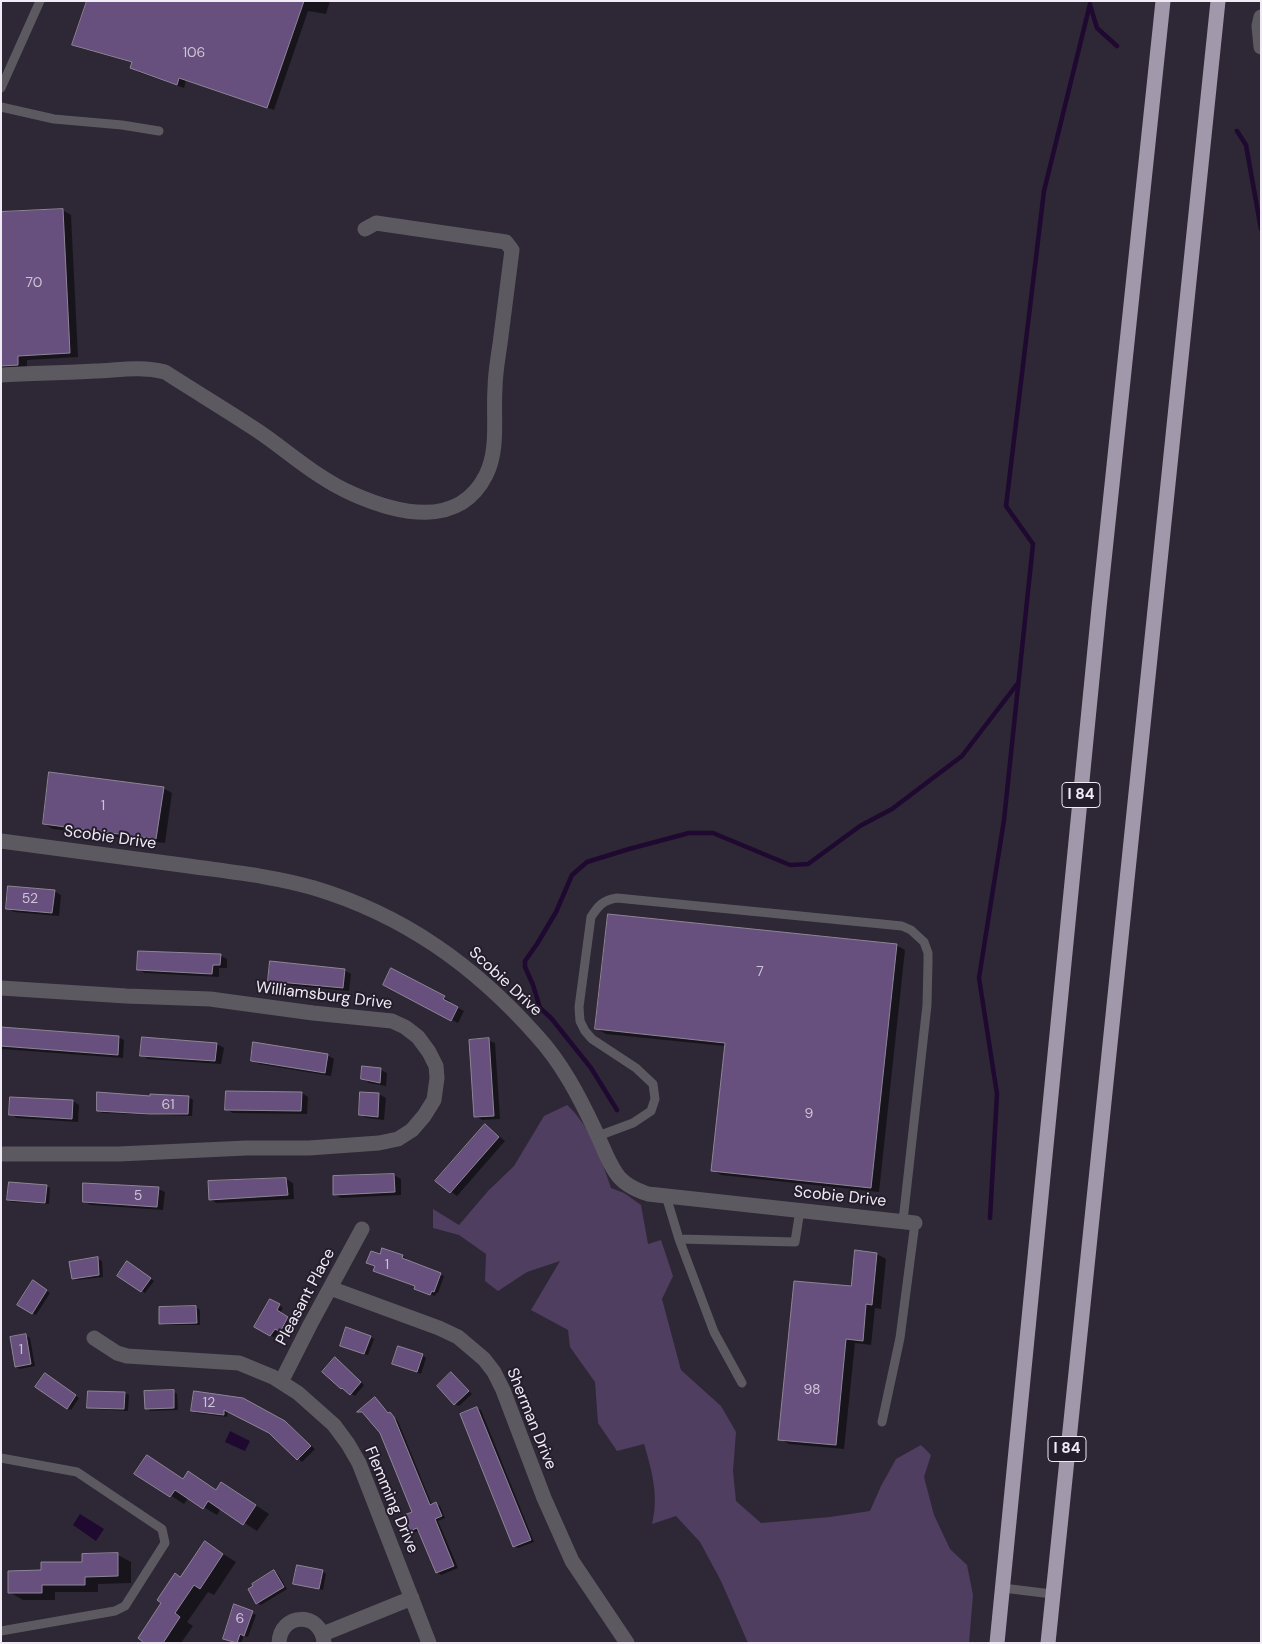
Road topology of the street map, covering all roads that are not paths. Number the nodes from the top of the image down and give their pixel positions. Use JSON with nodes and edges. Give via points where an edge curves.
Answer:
{"nodes":[{"id":1,"x":40,"y":1,"type":"edge"},
{"id":2,"x":1163,"y":1,"type":"edge"},
{"id":3,"x":1218,"y":1,"type":"edge"},
{"id":4,"x":1261,"y":17,"type":"edge"},
{"id":5,"x":1261,"y":47,"type":"edge"},
{"id":6,"x":1,"y":88,"type":"edge"},
{"id":7,"x":1,"y":107,"type":"edge"},
{"id":8,"x":160,"y":131,"type":"dead end"},
{"id":9,"x":365,"y":229,"type":"dead end"},
{"id":10,"x":1,"y":375,"type":"edge"},
{"id":11,"x":1,"y":841,"type":"edge"},
{"id":12,"x":1,"y":988,"type":"edge"},
{"id":13,"x":598,"y":1136,"type":"junction"},
{"id":14,"x":1,"y":1154,"type":"edge"},
{"id":15,"x":666,"y":1196,"type":"junction"},
{"id":16,"x":800,"y":1210,"type":"junction"},
{"id":17,"x":909,"y":1222,"type":"junction"},
{"id":18,"x":362,"y":1229,"type":"dead end"},
{"id":19,"x":679,"y":1239,"type":"junction"},
{"id":20,"x":330,"y":1288,"type":"junction"},
{"id":21,"x":94,"y":1338,"type":"dead end"},
{"id":22,"x":281,"y":1382,"type":"junction"},
{"id":23,"x":742,"y":1383,"type":"dead end"},
{"id":24,"x":882,"y":1422,"type":"dead end"},
{"id":25,"x":1,"y":1458,"type":"edge"},
{"id":26,"x":1003,"y":1588,"type":"junction"},
{"id":27,"x":1052,"y":1594,"type":"junction"},
{"id":28,"x":412,"y":1598,"type":"junction"},
{"id":29,"x":1,"y":1631,"type":"edge"},
{"id":30,"x":324,"y":1638,"type":"edge"},
{"id":31,"x":279,"y":1643,"type":"edge"},
{"id":32,"x":430,"y":1643,"type":"edge"},
{"id":33,"x":628,"y":1643,"type":"edge"},
{"id":34,"x":997,"y":1643,"type":"edge"},
{"id":35,"x":1048,"y":1643,"type":"edge"}],
"edges":[{"from":1,"to":6,"type":"lane"},
{"from":2,"to":26,"type":"highway","number":"I 84","via":[[1097,627]]},
{"from":3,"to":27,"type":"highway","number":"I 84"},
{"from":4,"to":5,"type":"street"},
{"from":7,"to":8,"type":"lane","via":[[54,120]]},
{"from":9,"to":10,"type":"street","via":[[376,223],[506,242],[512,250],[495,388],[491,461],[479,486],[467,500],[452,508],[421,513],[392,508],[352,494],[166,372],[136,368]]},
{"from":11,"to":13,"type":"street","name":"Scobie Drive","via":[[266,877],[313,888],[398,922],[450,954],[492,990],[538,1037],[583,1106]]},
{"from":12,"to":14,"type":"street","name":"Williamsburg Drive","via":[[210,999],[392,1021],[405,1027],[424,1044],[436,1066],[437,1078],[434,1100],[412,1130],[379,1143],[119,1154]]},
{"from":13,"to":15,"type":"street","name":"Scobie Drive","via":[[616,1174],[626,1184],[648,1194]]},
{"from":13,"to":17,"type":"lane","via":[[645,1115],[651,1111],[655,1099],[652,1084],[636,1068],[592,1039],[580,1021],[591,918],[598,906],[617,898],[902,926],[924,942],[928,953],[927,1005]]},
{"from":15,"to":16,"type":"street","name":"Scobie Drive"},
{"from":15,"to":19,"type":"lane"},
{"from":16,"to":17,"type":"street","name":"Scobie Drive"},
{"from":16,"to":19,"type":"lane","via":[[795,1242]]},
{"from":17,"to":24,"type":"lane","via":[[900,1338]]},
{"from":18,"to":20,"type":"street","name":"Pleasant Place"},
{"from":19,"to":23,"type":"lane","via":[[714,1332]]},
{"from":20,"to":22,"type":"street","name":"Pleasant Place"},
{"from":20,"to":33,"type":"street","name":"Sherman Drive","via":[[439,1328],[458,1337],[484,1359],[503,1390],[572,1561]]},
{"from":21,"to":22,"type":"street","name":"Flemming Drive","via":[[127,1356],[239,1363]]},
{"from":22,"to":28,"type":"street","name":"Flemming Drive","via":[[334,1425],[348,1444],[359,1463]]},
{"from":25,"to":29,"type":"lane","via":[[77,1472],[162,1529],[165,1543],[125,1606],[115,1611]]},
{"from":26,"to":27,"type":"lane"},
{"from":26,"to":34,"type":"highway","number":"I 84"},
{"from":27,"to":35,"type":"highway","number":"I 84"},
{"from":28,"to":30,"type":"street"},
{"from":28,"to":32,"type":"street","name":"Flemming Drive"},
{"from":30,"to":31,"type":"street","via":[[314,1622],[299,1619],[285,1626]]}]}
